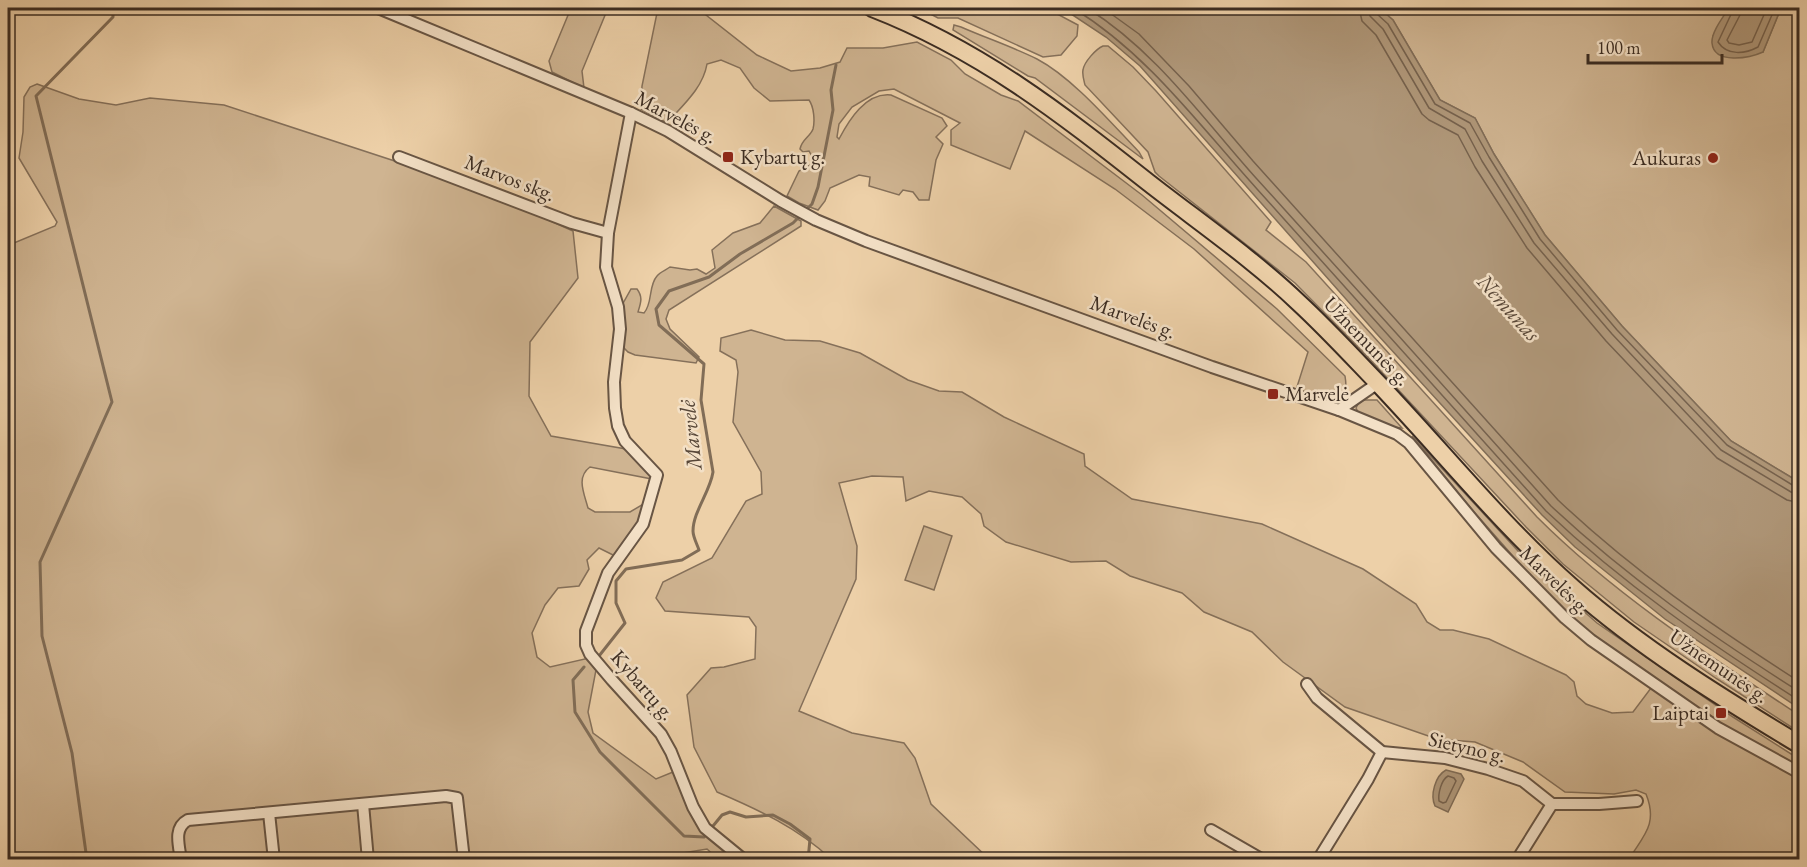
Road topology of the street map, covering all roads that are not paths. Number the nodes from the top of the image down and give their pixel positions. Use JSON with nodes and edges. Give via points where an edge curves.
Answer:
{"nodes":[{"id":1,"x":378,"y":8,"type":"edge"},
{"id":2,"x":872,"y":8,"type":"edge"},
{"id":3,"x":631,"y":114,"type":"junction"},
{"id":4,"x":399,"y":157,"type":"dead end"},
{"id":5,"x":608,"y":233,"type":"junction"},
{"id":6,"x":1378,"y":383,"type":"junction"},
{"id":7,"x":1339,"y":410,"type":"junction"},
{"id":8,"x":1307,"y":684,"type":"dead end"},
{"id":9,"x":1800,"y":745,"type":"edge"},
{"id":10,"x":1382,"y":752,"type":"junction"},
{"id":11,"x":1800,"y":773,"type":"edge"},
{"id":12,"x":1637,"y":801,"type":"dead end"},
{"id":13,"x":363,"y":804,"type":"junction"},
{"id":14,"x":1552,"y":804,"type":"junction"},
{"id":15,"x":269,"y":813,"type":"junction"},
{"id":16,"x":1211,"y":830,"type":"dead end"},
{"id":17,"x":180,"y":860,"type":"edge"},
{"id":18,"x":274,"y":860,"type":"edge"},
{"id":19,"x":368,"y":860,"type":"edge"},
{"id":20,"x":464,"y":860,"type":"edge"},
{"id":21,"x":744,"y":860,"type":"edge"},
{"id":22,"x":1263,"y":860,"type":"edge"},
{"id":23,"x":1318,"y":860,"type":"edge"},
{"id":24,"x":1517,"y":860,"type":"edge"}],
"edges":[{"from":1,"to":3,"type":"street","name":"Marvelės g."},
{"from":2,"to":6,"type":"main road","name":"Užnemunės g.","via":[[971,54],[1065,117],[1283,288]]},
{"from":3,"to":5,"type":"street","name":"Kybartų g."},
{"from":3,"to":7,"type":"street","name":"Marvelės g.","via":[[668,131],[795,209],[866,241]]},
{"from":4,"to":5,"type":"street","name":"Marvos skg."},
{"from":5,"to":21,"type":"street","name":"Kybartų g.","via":[[606,267],[620,329],[614,382],[618,426],[625,441],[657,475],[643,524],[608,573],[586,631],[586,645],[661,735],[693,807],[709,831]]},
{"from":6,"to":7,"type":"street"},
{"from":6,"to":9,"type":"main road","name":"Užnemunės g.","via":[[1572,588],[1659,653]]},
{"from":7,"to":11,"type":"street","name":"Marvelės g.","via":[[1397,434],[1409,443],[1496,548],[1540,595],[1591,640],[1718,728]]},
{"from":8,"to":10,"type":"street","via":[[1317,698]]},
{"from":10,"to":14,"type":"street","name":"Sietyno g.","via":[[1445,758],[1488,769],[1523,781]]},
{"from":10,"to":23,"type":"street"},
{"from":12,"to":14,"type":"street"},
{"from":13,"to":15,"type":"street"},
{"from":13,"to":19,"type":"street"},
{"from":13,"to":20,"type":"street","via":[[457,798]]},
{"from":14,"to":24,"type":"street"},
{"from":15,"to":17,"type":"street","via":[[188,820],[178,829]]},
{"from":15,"to":18,"type":"street"},
{"from":16,"to":22,"type":"street"}]}
